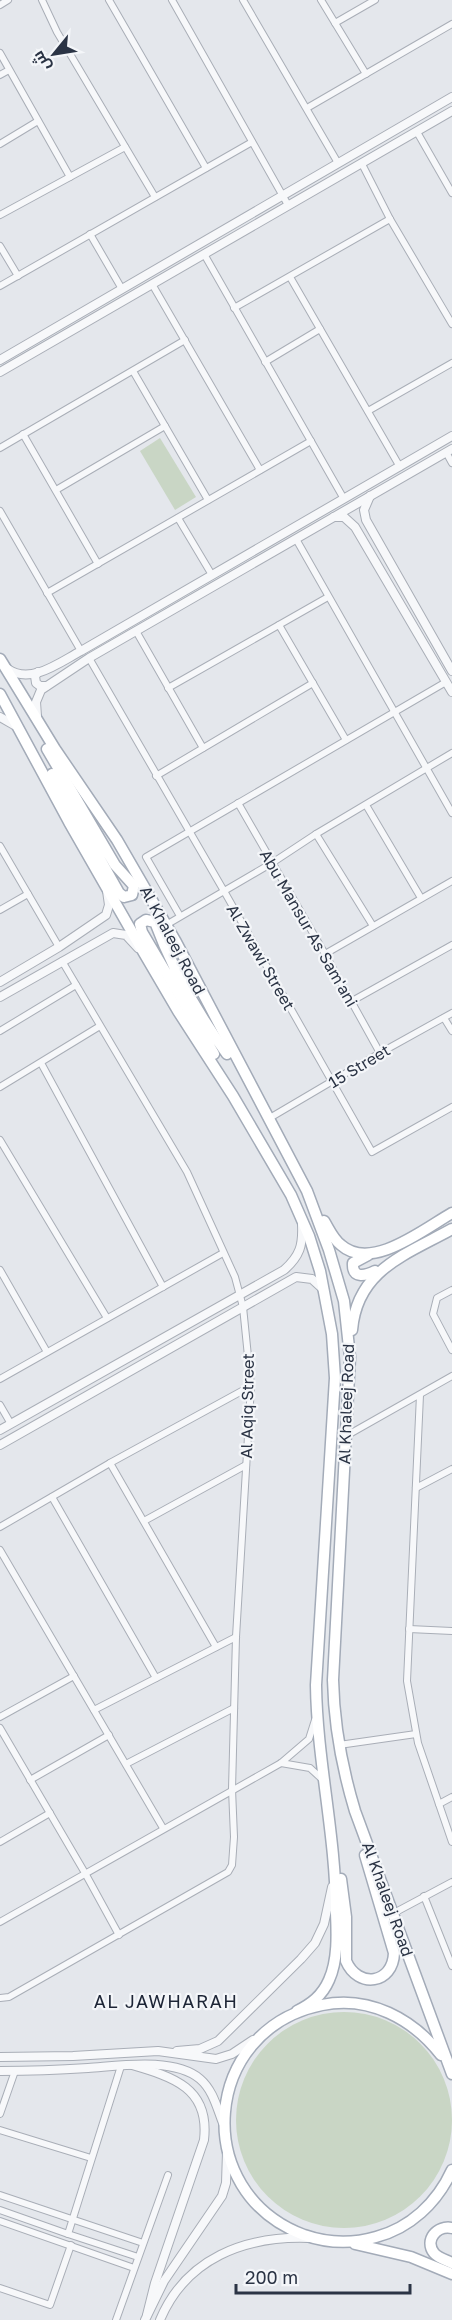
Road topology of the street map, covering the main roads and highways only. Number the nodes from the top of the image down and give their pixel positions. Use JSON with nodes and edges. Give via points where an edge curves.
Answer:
{"nodes":[{"id":1,"x":2,"y":662,"type":"edge"},
{"id":2,"x":13,"y":681,"type":"junction"},
{"id":3,"x":0,"y":694,"type":"edge"},
{"id":4,"x":9,"y":709,"type":"junction"},
{"id":5,"x":247,"y":1081,"type":"junction"},
{"id":6,"x":246,"y":1118,"type":"junction"},
{"id":7,"x":307,"y":1191,"type":"junction"},
{"id":8,"x":452,"y":1213,"type":"edge"},
{"id":9,"x":452,"y":1229,"type":"edge"},
{"id":10,"x":369,"y":1255,"type":"junction"},
{"id":11,"x":391,"y":1263,"type":"junction"},
{"id":12,"x":350,"y":1357,"type":"junction"},
{"id":13,"x":355,"y":1811,"type":"junction"},
{"id":14,"x":330,"y":1826,"type":"junction"},
{"id":15,"x":297,"y":2011,"type":"junction"},
{"id":16,"x":452,"y":2075,"type":"edge"},
{"id":17,"x":452,"y":2170,"type":"edge"},
{"id":18,"x":452,"y":2228,"type":"edge"},
{"id":19,"x":343,"y":2242,"type":"junction"},
{"id":20,"x":452,"y":2263,"type":"edge"},
{"id":21,"x":452,"y":2274,"type":"edge"}],
"edges":[{"from":1,"to":2,"type":"main road","name":"Al Khaleej Road"},
{"from":2,"to":4,"type":"main road","via":[[58,769],[116,865],[134,886],[132,895],[124,897],[119,893],[32,739]]},
{"from":2,"to":5,"type":"main road","name":"Al Khaleej Road","via":[[117,840],[166,924]]},
{"from":3,"to":4,"type":"main road","name":"Al Khaleej Road"},
{"from":4,"to":6,"type":"main road","name":"Al Khaleej Road","via":[[144,953]]},
{"from":5,"to":6,"type":"main road","via":[[207,1024],[167,954],[154,922],[143,921],[142,932],[226,1076]]},
{"from":5,"to":7,"type":"main road","name":"Al Khaleej Road"},
{"from":6,"to":14,"type":"main road","name":"Al Khaleej Road","via":[[302,1217],[325,1292],[332,1334],[334,1378],[316,1685]]},
{"from":7,"to":10,"type":"main road","via":[[340,1245]]},
{"from":7,"to":12,"type":"main road","name":"Al Khaleej Road","via":[[341,1290]]},
{"from":8,"to":10,"type":"main road","via":[[386,1250]]},
{"from":9,"to":11,"type":"main road"},
{"from":10,"to":11,"type":"main road","via":[[353,1263],[356,1274],[364,1276]]},
{"from":11,"to":12,"type":"main road","via":[[368,1283],[359,1297]]},
{"from":12,"to":13,"type":"main road","name":"Al Khaleej Road","via":[[333,1680],[339,1745]]},
{"from":13,"to":14,"type":"main road","via":[[394,1953],[388,1971],[371,1980],[359,1977],[346,1961],[344,1896]]},
{"from":13,"to":16,"type":"main road","name":"Al Khaleej Road"},
{"from":14,"to":15,"type":"main road","name":"Al Khaleej Road","via":[[337,1929],[332,1972],[316,2000]]},
{"from":15,"to":16,"type":"main road","via":[[345,2003],[393,2014],[431,2042]]},
{"from":15,"to":19,"type":"main road","via":[[272,2025],[240,2061],[227,2092],[223,2124],[227,2151],[239,2180],[258,2206],[283,2226],[313,2238]]},
{"from":17,"to":19,"type":"main road","via":[[433,2202],[414,2219],[382,2236]]},
{"from":18,"to":20,"type":"main road","via":[[437,2230],[431,2240],[436,2255]]},
{"from":19,"to":21,"type":"main road","via":[[389,2251]]}]}
